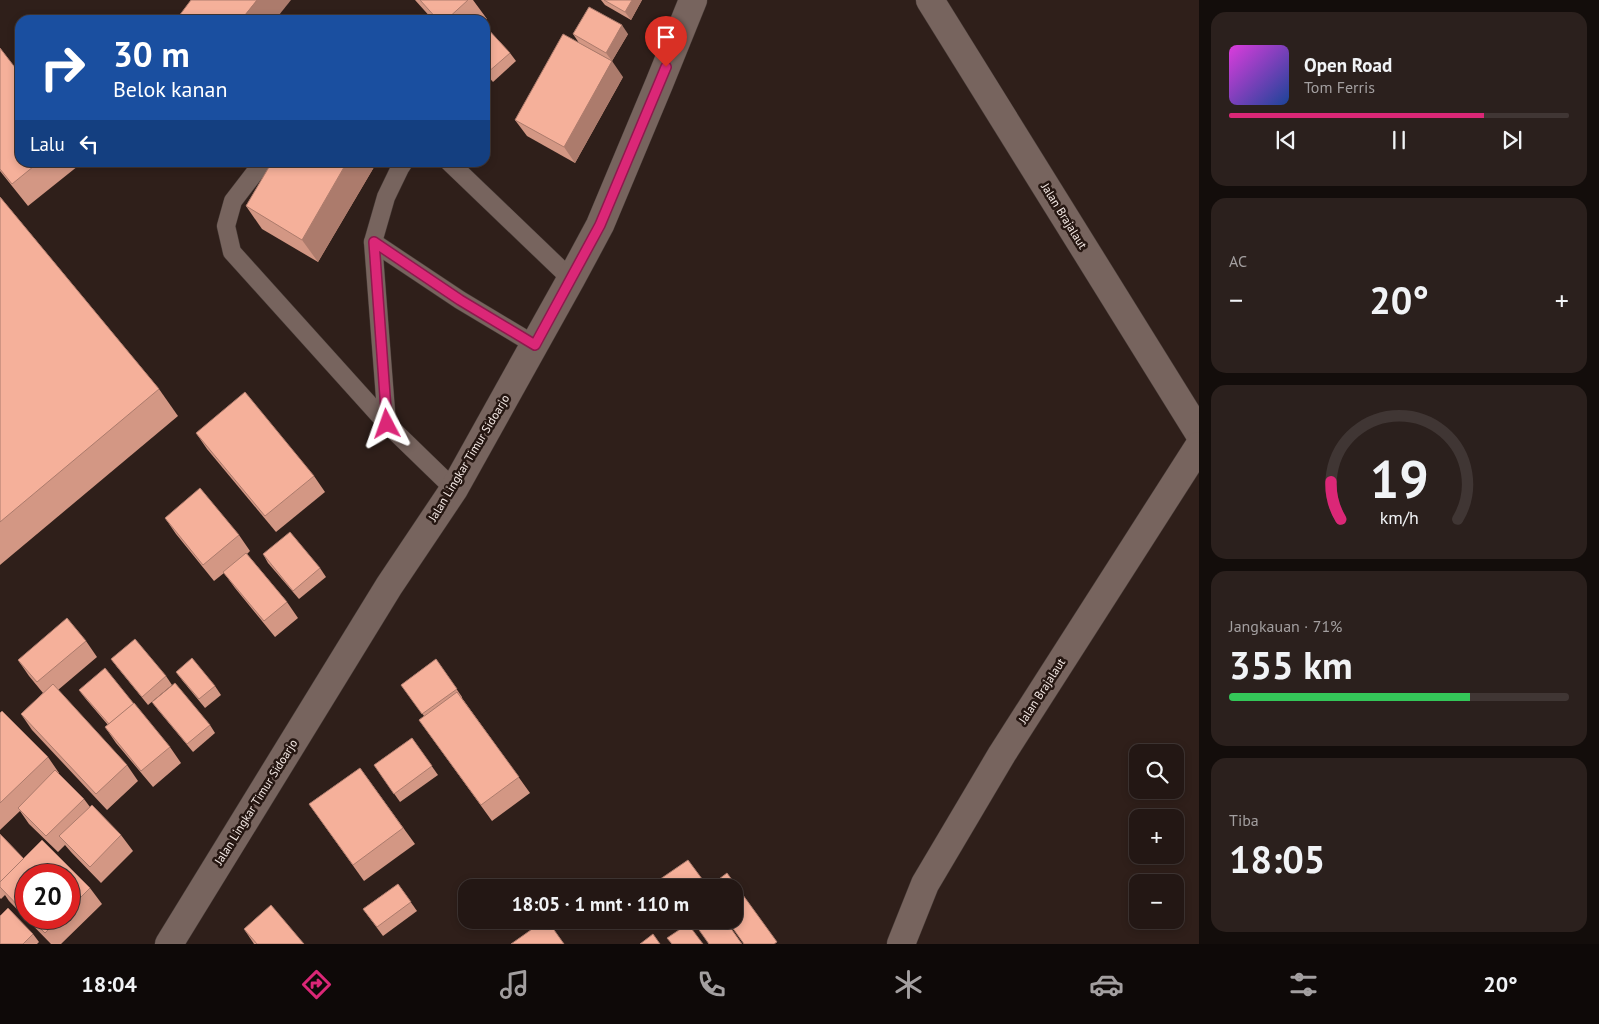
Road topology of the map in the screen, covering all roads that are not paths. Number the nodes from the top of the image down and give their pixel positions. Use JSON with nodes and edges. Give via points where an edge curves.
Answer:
{"nodes":[{"id":1,"x":693,"y":0,"type":"edge"},
{"id":2,"x":930,"y":0,"type":"edge"},
{"id":3,"x":259,"y":167,"type":"edge"},
{"id":4,"x":401,"y":167,"type":"edge"},
{"id":5,"x":454,"y":167,"type":"edge"},
{"id":6,"x":374,"y":242,"type":"junction"},
{"id":7,"x":571,"y":279,"type":"junction"},
{"id":8,"x":535,"y":345,"type":"junction"},
{"id":9,"x":387,"y":424,"type":"junction"},
{"id":10,"x":1199,"y":433,"type":"edge"},
{"id":11,"x":1199,"y":446,"type":"edge"},
{"id":12,"x":454,"y":489,"type":"junction"},
{"id":13,"x":169,"y":944,"type":"edge"},
{"id":14,"x":900,"y":944,"type":"edge"}],
"edges":[{"from":1,"to":7,"type":"main road","name":"Jalan Lingkar Timur Sidoarjo","via":[[600,225]]},
{"from":2,"to":10,"type":"main road","name":"Jalan Brajalaut"},
{"from":3,"to":9,"type":"lane","via":[[233,201],[226,226],[232,252]]},
{"from":4,"to":6,"type":"lane","via":[[386,197]]},
{"from":5,"to":7,"type":"lane"},
{"from":6,"to":8,"type":"lane","via":[[460,300]]},
{"from":6,"to":9,"type":"lane"},
{"from":7,"to":8,"type":"main road","name":"Jalan Lingkar Timur Sidoarjo"},
{"from":8,"to":12,"type":"main road","name":"Jalan Lingkar Timur Sidoarjo"},
{"from":9,"to":12,"type":"lane"},
{"from":11,"to":14,"type":"main road","name":"Jalan Brajalaut","via":[[997,761],[925,884]]},
{"from":12,"to":13,"type":"main road","name":"Jalan Lingkar Timur Sidoarjo","via":[[389,586]]}]}
